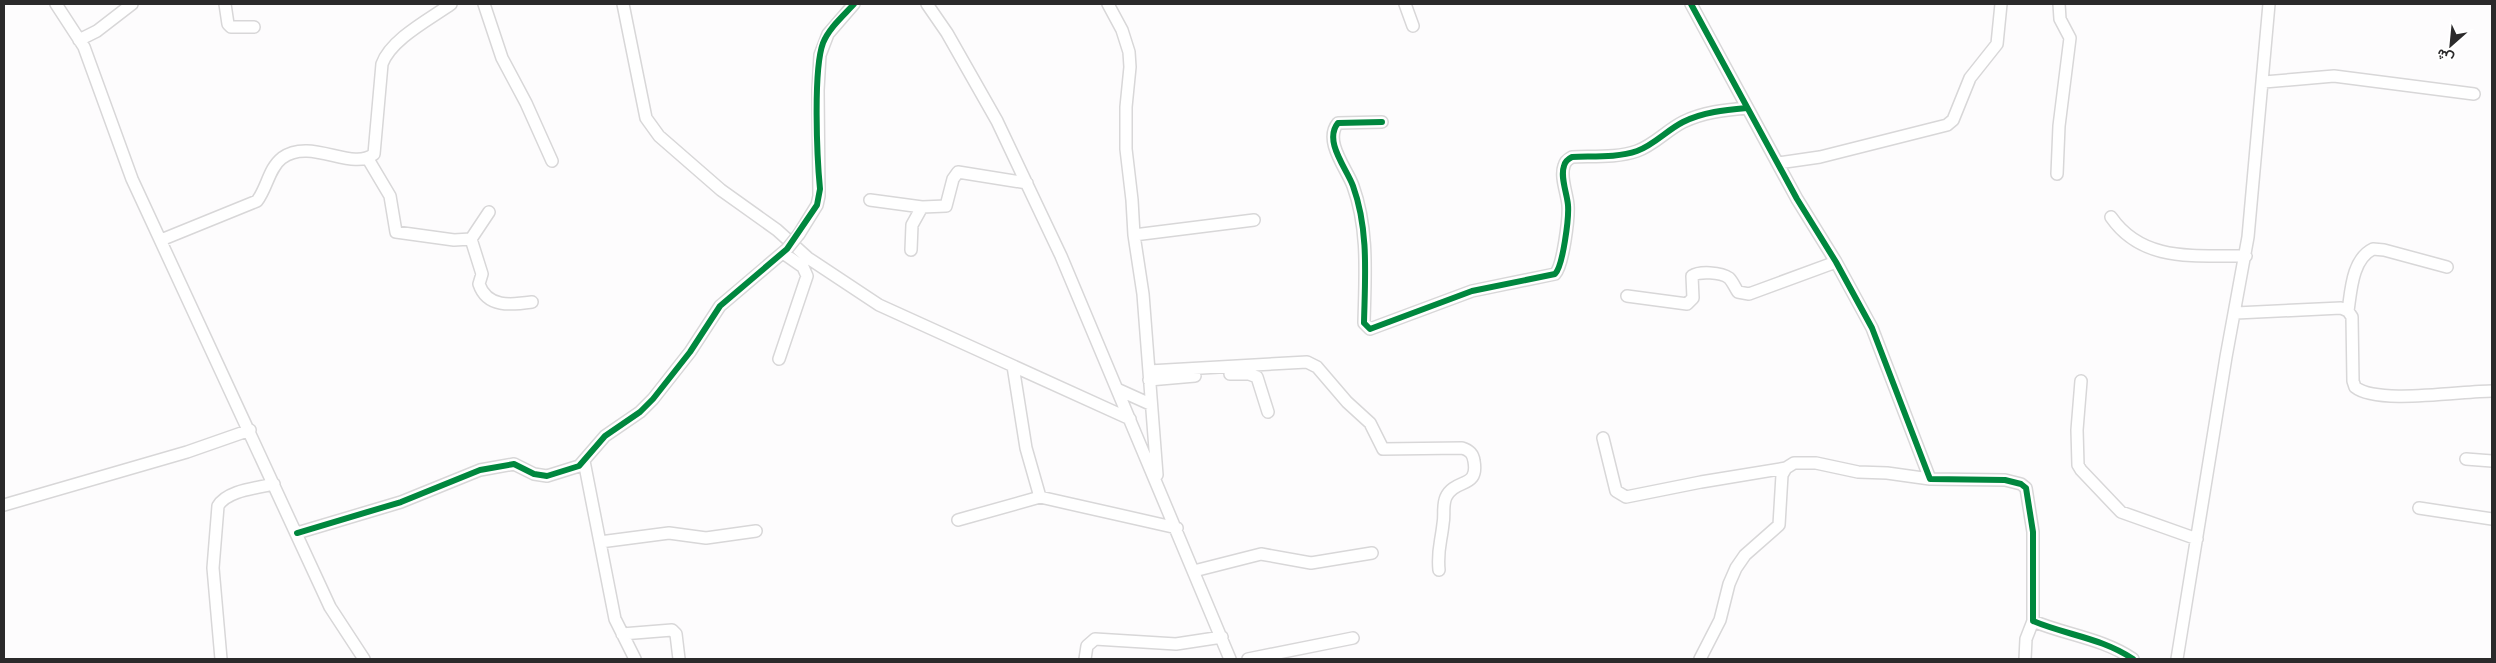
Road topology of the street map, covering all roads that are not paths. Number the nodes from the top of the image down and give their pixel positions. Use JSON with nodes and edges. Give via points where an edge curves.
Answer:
{"nodes":[{"id":1,"x":56,"y":4,"type":"edge"},
{"id":2,"x":132,"y":4,"type":"edge"},
{"id":3,"x":225,"y":4,"type":"edge"},
{"id":4,"x":451,"y":4,"type":"edge"},
{"id":5,"x":484,"y":4,"type":"edge"},
{"id":6,"x":623,"y":4,"type":"edge"},
{"id":7,"x":854,"y":4,"type":"edge"},
{"id":8,"x":927,"y":4,"type":"edge"},
{"id":9,"x":1108,"y":4,"type":"edge"},
{"id":10,"x":1405,"y":4,"type":"edge"},
{"id":11,"x":1691,"y":4,"type":"edge"},
{"id":12,"x":2001,"y":4,"type":"edge"},
{"id":13,"x":2059,"y":4,"type":"edge"},
{"id":14,"x":2269,"y":4,"type":"edge"},
{"id":15,"x":1412,"y":26,"type":"dead end"},
{"id":16,"x":254,"y":27,"type":"dead end"},
{"id":17,"x":79,"y":40,"type":"junction"},
{"id":18,"x":2264,"y":82,"type":"junction"},
{"id":19,"x":2474,"y":94,"type":"dead end"},
{"id":20,"x":1747,"y":108,"type":"junction"},
{"id":21,"x":1382,"y":122,"type":"dead end"},
{"id":22,"x":368,"y":159,"type":"junction"},
{"id":23,"x":552,"y":161,"type":"dead end"},
{"id":24,"x":1778,"y":163,"type":"junction"},
{"id":25,"x":2057,"y":174,"type":"dead end"},
{"id":26,"x":1027,"y":183,"type":"junction"},
{"id":27,"x":870,"y":200,"type":"dead end"},
{"id":28,"x":922,"y":207,"type":"junction"},
{"id":29,"x":489,"y":212,"type":"dead end"},
{"id":30,"x":2111,"y":217,"type":"dead end"},
{"id":31,"x":1254,"y":220,"type":"dead end"},
{"id":32,"x":1134,"y":235,"type":"junction"},
{"id":33,"x":471,"y":239,"type":"junction"},
{"id":34,"x":161,"y":240,"type":"junction"},
{"id":35,"x":911,"y":250,"type":"dead end"},
{"id":36,"x":785,"y":251,"type":"junction"},
{"id":37,"x":2246,"y":256,"type":"junction"},
{"id":38,"x":1836,"y":262,"type":"junction"},
{"id":39,"x":2447,"y":267,"type":"dead end"},
{"id":40,"x":1627,"y":296,"type":"dead end"},
{"id":41,"x":532,"y":302,"type":"dead end"},
{"id":42,"x":2348,"y":311,"type":"junction"},
{"id":43,"x":2236,"y":313,"type":"junction"},
{"id":44,"x":779,"y":359,"type":"dead end"},
{"id":45,"x":1013,"y":366,"type":"junction"},
{"id":46,"x":1149,"y":375,"type":"junction"},
{"id":47,"x":2081,"y":381,"type":"dead end"},
{"id":48,"x":1119,"y":390,"type":"junction"},
{"id":49,"x":2492,"y":391,"type":"edge"},
{"id":50,"x":1150,"y":404,"type":"junction"},
{"id":51,"x":1268,"y":412,"type":"dead end"},
{"id":52,"x":1130,"y":418,"type":"junction"},
{"id":53,"x":250,"y":430,"type":"junction"},
{"id":54,"x":1603,"y":438,"type":"dead end"},
{"id":55,"x":2466,"y":459,"type":"dead end"},
{"id":56,"x":584,"y":461,"type":"junction"},
{"id":57,"x":2492,"y":461,"type":"edge"},
{"id":58,"x":1786,"y":468,"type":"junction"},
{"id":59,"x":1930,"y":479,"type":"junction"},
{"id":60,"x":274,"y":484,"type":"junction"},
{"id":61,"x":1158,"y":488,"type":"junction"},
{"id":62,"x":1040,"y":496,"type":"junction"},
{"id":63,"x":4,"y":506,"type":"edge"},
{"id":64,"x":2419,"y":508,"type":"dead end"},
{"id":65,"x":2492,"y":519,"type":"edge"},
{"id":66,"x":958,"y":520,"type":"dead end"},
{"id":67,"x":1176,"y":528,"type":"junction"},
{"id":68,"x":756,"y":531,"type":"dead end"},
{"id":69,"x":297,"y":533,"type":"junction"},
{"id":70,"x":2197,"y":539,"type":"junction"},
{"id":71,"x":600,"y":542,"type":"junction"},
{"id":72,"x":1372,"y":553,"type":"dead end"},
{"id":73,"x":1439,"y":570,"type":"dead end"},
{"id":74,"x":1194,"y":571,"type":"junction"},
{"id":75,"x":2033,"y":621,"type":"junction"},
{"id":76,"x":622,"y":634,"type":"junction"},
{"id":77,"x":1222,"y":637,"type":"junction"},
{"id":78,"x":1353,"y":638,"type":"dead end"},
{"id":79,"x":221,"y":659,"type":"edge"},
{"id":80,"x":364,"y":659,"type":"edge"},
{"id":81,"x":634,"y":659,"type":"edge"},
{"id":82,"x":679,"y":659,"type":"edge"},
{"id":83,"x":1085,"y":659,"type":"edge"},
{"id":84,"x":1230,"y":659,"type":"edge"},
{"id":85,"x":1248,"y":659,"type":"edge"},
{"id":86,"x":1700,"y":659,"type":"edge"},
{"id":87,"x":2025,"y":659,"type":"edge"},
{"id":88,"x":2133,"y":659,"type":"edge"},
{"id":89,"x":2177,"y":659,"type":"edge"}],
"edges":[{"from":1,"to":17,"type":"street"},
{"from":2,"to":17,"type":"street","via":[[97,31]]},
{"from":3,"to":16,"type":"street","via":[[231,27]]},
{"from":4,"to":22,"type":"street","via":[[399,41],[385,55],[374,154]]},
{"from":5,"to":23,"type":"street","via":[[502,58]]},
{"from":6,"to":45,"type":"street","via":[[646,118],[659,136],[721,190],[777,230],[808,258],[879,305]]},
{"from":7,"to":36,"type":"street","bridge":true,"via":[[828,34],[820,56],[819,196],[817,205]]},
{"from":8,"to":26,"type":"street","via":[[980,91]]},
{"from":9,"to":32,"type":"street","via":[[1129,52],[1126,150]]},
{"from":10,"to":15,"type":"street"},
{"from":11,"to":20,"type":"street"},
{"from":12,"to":24,"type":"street","via":[[1998,44],[1970,78],[1953,120],[1947,125],[1820,157]]},
{"from":13,"to":25,"type":"street","via":[[2060,19],[2070,38],[2059,126]]},
{"from":14,"to":18,"type":"street"},
{"from":17,"to":34,"type":"street","via":[[93,67],[132,179]]},
{"from":18,"to":19,"type":"street","via":[[2334,76]]},
{"from":18,"to":37,"type":"street"},
{"from":20,"to":21,"type":"street","via":[[1718,111],[1692,119],[1648,146],[1630,153],[1566,160],[1563,168],[1568,206],[1567,230],[1561,264],[1555,274],[1472,291],[1370,329],[1364,323],[1366,264],[1359,209],[1353,185],[1336,151],[1334,134],[1338,123]]},
{"from":20,"to":24,"type":"street"},
{"from":22,"to":33,"type":"street","via":[[390,196],[396,232],[454,240]]},
{"from":22,"to":34,"type":"street","via":[[311,150],[288,156],[274,166],[257,201]]},
{"from":24,"to":38,"type":"street"},
{"from":26,"to":28,"type":"street","via":[[958,172],[946,206]]},
{"from":26,"to":48,"type":"street"},
{"from":27,"to":28,"type":"street"},
{"from":28,"to":35,"type":"street","via":[[912,225]]},
{"from":29,"to":33,"type":"street"},
{"from":30,"to":37,"type":"street","via":[[2127,236],[2158,252]]},
{"from":31,"to":32,"type":"street"},
{"from":32,"to":46,"type":"street","via":[[1143,294]]},
{"from":33,"to":41,"type":"street","via":[[482,274],[479,284],[488,299],[507,306]]},
{"from":34,"to":53,"type":"street"},
{"from":36,"to":44,"type":"street","via":[[803,267],[807,276]]},
{"from":36,"to":56,"type":"street","via":[[720,306],[653,399],[640,412],[615,427]]},
{"from":37,"to":43,"type":"street"},
{"from":38,"to":40,"type":"street","via":[[1749,294],[1738,292],[1731,280],[1723,275],[1698,273],[1692,276],[1693,298],[1687,304]]},
{"from":38,"to":59,"type":"street","via":[[1872,328]]},
{"from":39,"to":42,"type":"street","via":[[2373,249],[2365,255],[2353,278]]},
{"from":42,"to":43,"type":"street","via":[[2341,308]]},
{"from":42,"to":49,"type":"street","via":[[2352,317],[2353,381],[2354,387],[2360,391],[2394,396]]},
{"from":43,"to":70,"type":"street"},
{"from":45,"to":52,"type":"street"},
{"from":45,"to":62,"type":"street","via":[[1026,448]]},
{"from":46,"to":50,"type":"street"},
{"from":46,"to":51,"type":"street","via":[[1254,375],[1260,380]]},
{"from":46,"to":73,"type":"street","via":[[1307,362],[1316,367],[1370,422],[1383,449],[1468,450],[1474,459],[1475,472],[1469,482],[1450,491],[1446,497],[1438,542]]},
{"from":47,"to":70,"type":"street","via":[[2077,430],[2081,470],[2121,512]]},
{"from":48,"to":50,"type":"street"},
{"from":48,"to":52,"type":"street"},
{"from":50,"to":61,"type":"street"},
{"from":52,"to":61,"type":"street"},
{"from":53,"to":60,"type":"street"},
{"from":53,"to":63,"type":"street"},
{"from":54,"to":58,"type":"street","via":[[1616,491],[1626,497]]},
{"from":55,"to":57,"type":"street"},
{"from":56,"to":69,"type":"street","via":[[570,470],[547,476],[534,474],[514,464],[480,470],[401,502]]},
{"from":56,"to":71,"type":"street"},
{"from":58,"to":59,"type":"street","via":[[1794,463],[1816,463],[1858,472]]},
{"from":58,"to":86,"type":"street","via":[[1781,482],[1779,525],[1744,555],[1736,568],[1720,620]]},
{"from":59,"to":75,"type":"street","via":[[2005,480],[2026,488],[2033,532]]},
{"from":60,"to":69,"type":"street"},
{"from":60,"to":79,"type":"street","via":[[224,498],[218,506],[214,568]]},
{"from":61,"to":67,"type":"street"},
{"from":62,"to":66,"type":"street"},
{"from":62,"to":67,"type":"street"},
{"from":64,"to":65,"type":"street"},
{"from":67,"to":74,"type":"street"},
{"from":68,"to":71,"type":"street","via":[[706,538],[669,533]]},
{"from":69,"to":80,"type":"street","via":[[330,607]]},
{"from":70,"to":89,"type":"street"},
{"from":71,"to":76,"type":"street","via":[[615,619]]},
{"from":72,"to":74,"type":"street","via":[[1311,563],[1261,554]]},
{"from":74,"to":77,"type":"street"},
{"from":75,"to":87,"type":"street","via":[[2026,639]]},
{"from":75,"to":88,"type":"street","via":[[2058,632],[2100,641]]},
{"from":76,"to":81,"type":"street"},
{"from":76,"to":82,"type":"street","via":[[672,630],[676,634]]},
{"from":77,"to":83,"type":"street","via":[[1176,644],[1095,640],[1087,646]]},
{"from":77,"to":84,"type":"street"},
{"from":78,"to":85,"type":"street"}]}
